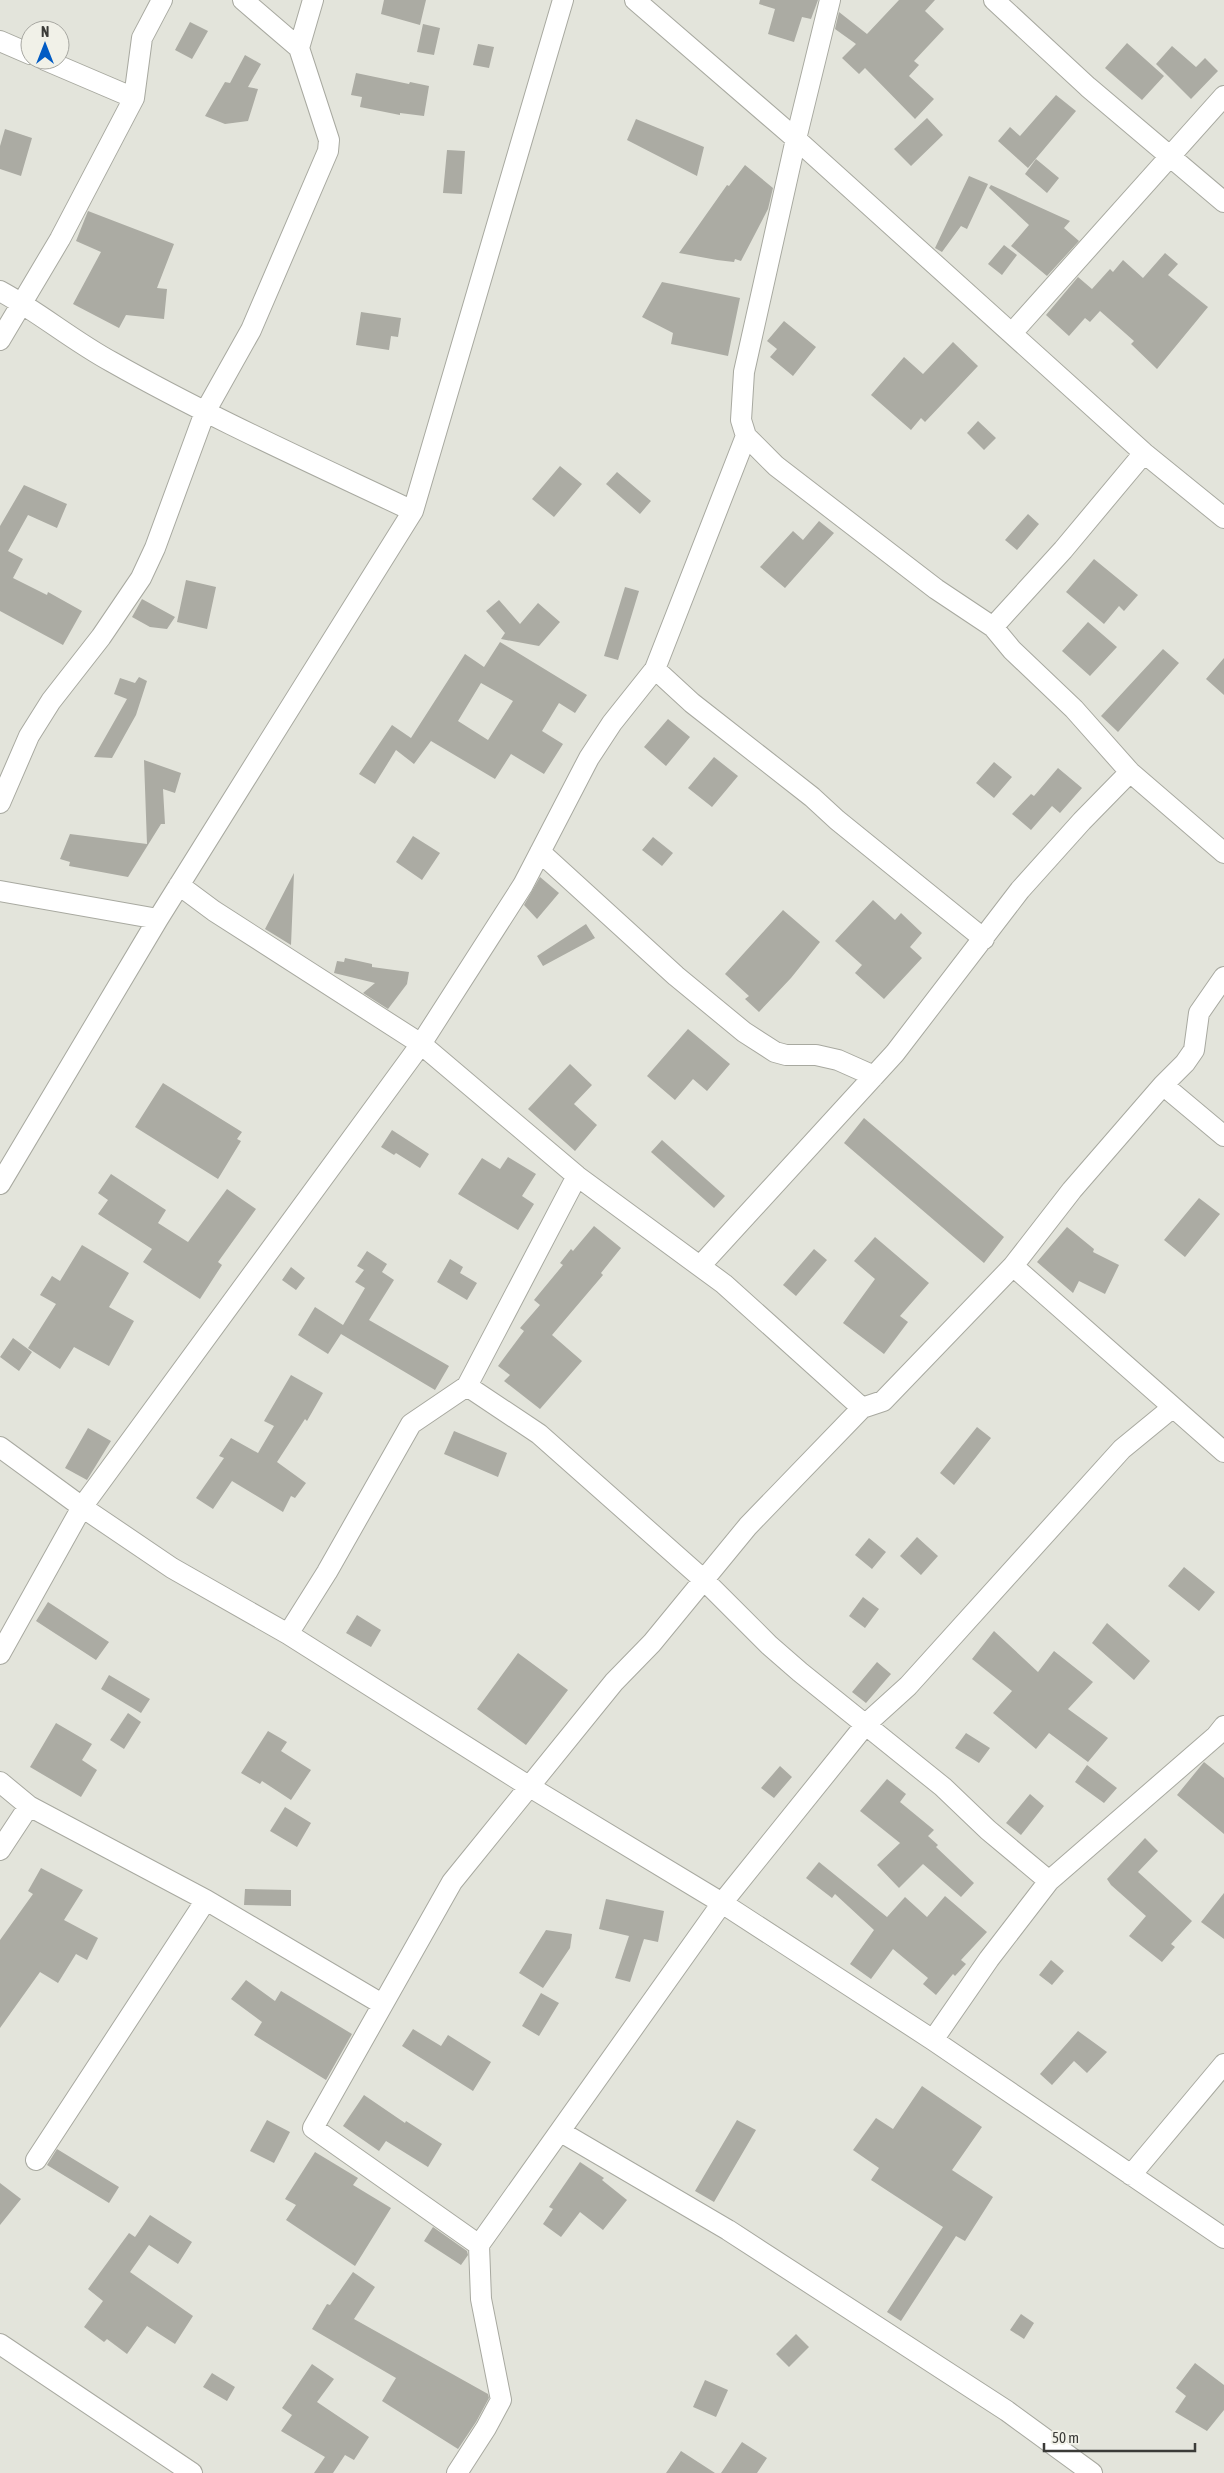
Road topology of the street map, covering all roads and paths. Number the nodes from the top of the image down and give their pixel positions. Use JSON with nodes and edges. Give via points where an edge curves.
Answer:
{"nodes":[{"id":1,"x":162,"y":0,"type":"edge"},
{"id":2,"x":243,"y":0,"type":"edge"},
{"id":3,"x":313,"y":0,"type":"edge"},
{"id":4,"x":563,"y":0,"type":"edge"},
{"id":5,"x":635,"y":0,"type":"edge"},
{"id":6,"x":830,"y":0,"type":"edge"},
{"id":7,"x":994,"y":0,"type":"edge"},
{"id":8,"x":0,"y":41,"type":"edge"},
{"id":9,"x":299,"y":48,"type":"junction"},
{"id":10,"x":20,"y":50,"type":"edge"},
{"id":11,"x":68,"y":70,"type":"edge"},
{"id":12,"x":1224,"y":96,"type":"edge"},
{"id":13,"x":134,"y":98,"type":"junction"},
{"id":14,"x":796,"y":139,"type":"junction"},
{"id":15,"x":1170,"y":158,"type":"junction"},
{"id":16,"x":1224,"y":202,"type":"edge"},
{"id":17,"x":0,"y":292,"type":"edge"},
{"id":18,"x":22,"y":303,"type":"junction"},
{"id":19,"x":1012,"y":333,"type":"junction"},
{"id":20,"x":0,"y":340,"type":"edge"},
{"id":21,"x":205,"y":412,"type":"junction"},
{"id":22,"x":746,"y":436,"type":"junction"},
{"id":23,"x":1144,"y":453,"type":"junction"},
{"id":24,"x":413,"y":512,"type":"junction"},
{"id":25,"x":1224,"y":518,"type":"edge"},
{"id":26,"x":993,"y":627,"type":"junction"},
{"id":27,"x":655,"y":669,"type":"junction"},
{"id":28,"x":1130,"y":772,"type":"junction"},
{"id":29,"x":0,"y":803,"type":"edge"},
{"id":30,"x":540,"y":852,"type":"junction"},
{"id":31,"x":1224,"y":853,"type":"edge"},
{"id":32,"x":179,"y":885,"type":"junction"},
{"id":33,"x":0,"y":891,"type":"edge"},
{"id":34,"x":158,"y":919,"type":"junction"},
{"id":35,"x":984,"y":939,"type":"junction"},
{"id":36,"x":1224,"y":977,"type":"edge"},
{"id":37,"x":421,"y":1044,"type":"junction"},
{"id":38,"x":874,"y":1076,"type":"junction"},
{"id":39,"x":1163,"y":1085,"type":"junction"},
{"id":40,"x":1224,"y":1136,"type":"edge"},
{"id":41,"x":577,"y":1176,"type":"junction"},
{"id":42,"x":0,"y":1184,"type":"edge"},
{"id":43,"x":701,"y":1266,"type":"junction"},
{"id":44,"x":1013,"y":1266,"type":"junction"},
{"id":45,"x":467,"y":1386,"type":"junction"},
{"id":46,"x":862,"y":1408,"type":"junction"},
{"id":47,"x":1172,"y":1408,"type":"junction"},
{"id":48,"x":0,"y":1447,"type":"edge"},
{"id":49,"x":1224,"y":1452,"type":"edge"},
{"id":50,"x":82,"y":1507,"type":"junction"},
{"id":51,"x":705,"y":1581,"type":"junction"},
{"id":52,"x":288,"y":1634,"type":"junction"},
{"id":53,"x":0,"y":1654,"type":"edge"},
{"id":54,"x":866,"y":1724,"type":"junction"},
{"id":55,"x":1221,"y":1735,"type":"edge"},
{"id":56,"x":0,"y":1782,"type":"edge"},
{"id":57,"x":530,"y":1787,"type":"junction"},
{"id":58,"x":29,"y":1806,"type":"junction"},
{"id":59,"x":0,"y":1850,"type":"edge"},
{"id":60,"x":1049,"y":1881,"type":"junction"},
{"id":61,"x":206,"y":1900,"type":"junction"},
{"id":62,"x":722,"y":1903,"type":"junction"},
{"id":63,"x":382,"y":2004,"type":"junction"},
{"id":64,"x":933,"y":2040,"type":"junction"},
{"id":65,"x":1224,"y":2064,"type":"edge"},
{"id":66,"x":560,"y":2132,"type":"junction"},
{"id":67,"x":36,"y":2160,"type":"dead end"},
{"id":68,"x":1131,"y":2175,"type":"junction"},
{"id":69,"x":1224,"y":2238,"type":"edge"},
{"id":70,"x":479,"y":2245,"type":"junction"},
{"id":71,"x":0,"y":2344,"type":"edge"},
{"id":72,"x":192,"y":2473,"type":"edge"},
{"id":73,"x":457,"y":2473,"type":"edge"},
{"id":74,"x":1092,"y":2473,"type":"edge"}],
"edges":[{"from":1,"to":13,"type":"street","via":[[142,38]]},
{"from":2,"to":9,"type":"street"},
{"from":3,"to":9,"type":"street"},
{"from":4,"to":24,"type":"street"},
{"from":5,"to":14,"type":"street"},
{"from":6,"to":14,"type":"street"},
{"from":7,"to":15,"type":"street"},
{"from":8,"to":10,"type":"street"},
{"from":9,"to":21,"type":"street","via":[[329,140],[328,151],[251,330]]},
{"from":11,"to":13,"type":"street"},
{"from":12,"to":15,"type":"street"},
{"from":13,"to":18,"type":"street","via":[[97,172]]},
{"from":14,"to":19,"type":"street"},
{"from":14,"to":22,"type":"street","via":[[744,372],[741,420]]},
{"from":15,"to":16,"type":"street"},
{"from":15,"to":19,"type":"street"},
{"from":17,"to":18,"type":"street"},
{"from":18,"to":20,"type":"street"},
{"from":18,"to":21,"type":"street","via":[[90,350]]},
{"from":19,"to":23,"type":"street"},
{"from":21,"to":24,"type":"street"},
{"from":21,"to":29,"type":"street","via":[[141,578],[29,736]]},
{"from":22,"to":26,"type":"street","via":[[776,466],[844,520]]},
{"from":22,"to":27,"type":"street"},
{"from":23,"to":25,"type":"street"},
{"from":23,"to":26,"type":"street"},
{"from":24,"to":32,"type":"street"},
{"from":26,"to":28,"type":"street","via":[[1012,650],[1074,709]]},
{"from":27,"to":30,"type":"street","via":[[589,758]]},
{"from":27,"to":35,"type":"street","via":[[692,703]]},
{"from":28,"to":31,"type":"street"},
{"from":28,"to":35,"type":"street","via":[[1020,890]]},
{"from":30,"to":37,"type":"street","via":[[523,885]]},
{"from":30,"to":38,"type":"street","via":[[676,976],[744,1032],[775,1052],[838,1060]]},
{"from":32,"to":34,"type":"street"},
{"from":32,"to":37,"type":"street","via":[[214,912]]},
{"from":33,"to":34,"type":"street"},
{"from":34,"to":42,"type":"street"},
{"from":35,"to":38,"type":"street"},
{"from":36,"to":39,"type":"street","via":[[1199,1014],[1194,1050],[1185,1064]]},
{"from":37,"to":41,"type":"street"},
{"from":37,"to":50,"type":"street"},
{"from":38,"to":43,"type":"street"},
{"from":39,"to":40,"type":"street"},
{"from":39,"to":44,"type":"street","via":[[1083,1177]]},
{"from":41,"to":43,"type":"street"},
{"from":41,"to":45,"type":"street"},
{"from":43,"to":46,"type":"street"},
{"from":44,"to":46,"type":"street","via":[[883,1401]]},
{"from":44,"to":47,"type":"street"},
{"from":45,"to":51,"type":"street","via":[[539,1434]]},
{"from":45,"to":52,"type":"street","via":[[411,1424],[328,1572]]},
{"from":46,"to":51,"type":"street","via":[[748,1526]]},
{"from":47,"to":49,"type":"street"},
{"from":47,"to":54,"type":"street","via":[[1122,1449],[908,1686]]},
{"from":48,"to":50,"type":"street"},
{"from":50,"to":52,"type":"street","via":[[172,1568]]},
{"from":50,"to":53,"type":"street"},
{"from":51,"to":54,"type":"street","via":[[769,1645]]},
{"from":51,"to":57,"type":"street","via":[[614,1682]]},
{"from":52,"to":57,"type":"street"},
{"from":54,"to":60,"type":"street"},
{"from":54,"to":62,"type":"street"},
{"from":55,"to":60,"type":"street"},
{"from":56,"to":58,"type":"street"},
{"from":57,"to":62,"type":"street"},
{"from":57,"to":63,"type":"street","via":[[452,1882]]},
{"from":58,"to":59,"type":"street"},
{"from":58,"to":61,"type":"street"},
{"from":60,"to":64,"type":"street"},
{"from":61,"to":63,"type":"street"},
{"from":61,"to":67,"type":"street"},
{"from":62,"to":64,"type":"street"},
{"from":62,"to":66,"type":"street"},
{"from":63,"to":70,"type":"street","via":[[313,2128]]},
{"from":64,"to":68,"type":"street"},
{"from":65,"to":68,"type":"street"},
{"from":66,"to":70,"type":"street"},
{"from":66,"to":74,"type":"street","via":[[728,2230],[1006,2411]]},
{"from":68,"to":69,"type":"street"},
{"from":70,"to":73,"type":"street","via":[[481,2299],[501,2400]]},
{"from":71,"to":72,"type":"street"}]}
